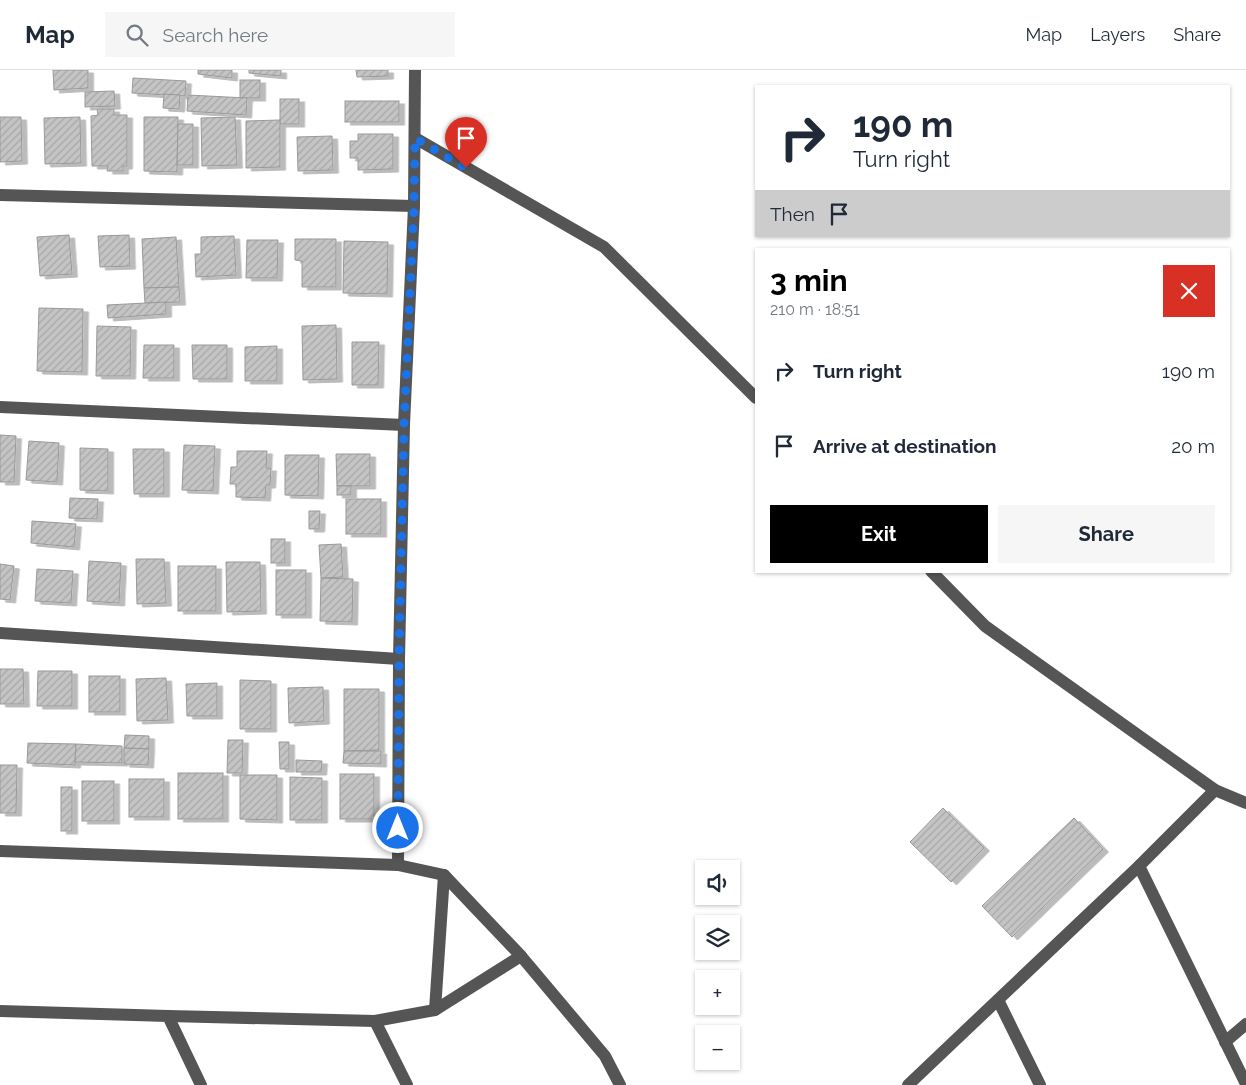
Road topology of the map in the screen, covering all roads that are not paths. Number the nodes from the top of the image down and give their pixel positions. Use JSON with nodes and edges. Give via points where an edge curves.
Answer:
{"nodes":[{"id":1,"x":415,"y":70,"type":"edge"},
{"id":2,"x":415,"y":138,"type":"junction"},
{"id":3,"x":0,"y":195,"type":"edge"},
{"id":4,"x":414,"y":206,"type":"junction"},
{"id":5,"x":755,"y":397,"type":"edge"},
{"id":6,"x":0,"y":407,"type":"edge"},
{"id":7,"x":404,"y":425,"type":"junction"},
{"id":8,"x":932,"y":573,"type":"edge"},
{"id":9,"x":0,"y":633,"type":"edge"},
{"id":10,"x":399,"y":659,"type":"junction"},
{"id":11,"x":1215,"y":790,"type":"junction"},
{"id":12,"x":1246,"y":803,"type":"edge"},
{"id":13,"x":0,"y":851,"type":"edge"},
{"id":14,"x":398,"y":865,"type":"junction"},
{"id":15,"x":1138,"y":866,"type":"junction"},
{"id":16,"x":444,"y":875,"type":"junction"},
{"id":17,"x":521,"y":956,"type":"junction"},
{"id":18,"x":998,"y":1000,"type":"junction"},
{"id":19,"x":0,"y":1010,"type":"edge"},
{"id":20,"x":435,"y":1010,"type":"junction"},
{"id":21,"x":168,"y":1016,"type":"junction"},
{"id":22,"x":375,"y":1021,"type":"junction"},
{"id":23,"x":1246,"y":1024,"type":"edge"},
{"id":24,"x":1225,"y":1042,"type":"junction"},
{"id":25,"x":1246,"y":1084,"type":"edge"},
{"id":26,"x":201,"y":1085,"type":"edge"},
{"id":27,"x":407,"y":1085,"type":"edge"},
{"id":28,"x":620,"y":1085,"type":"edge"},
{"id":29,"x":908,"y":1085,"type":"edge"},
{"id":30,"x":1040,"y":1085,"type":"edge"}],
"edges":[{"from":1,"to":2,"type":"street"},
{"from":2,"to":4,"type":"street"},
{"from":2,"to":5,"type":"street","via":[[604,247]]},
{"from":3,"to":4,"type":"street"},
{"from":4,"to":7,"type":"street"},
{"from":6,"to":7,"type":"street"},
{"from":7,"to":10,"type":"street"},
{"from":8,"to":11,"type":"street","via":[[985,626]]},
{"from":9,"to":10,"type":"street"},
{"from":10,"to":14,"type":"street"},
{"from":11,"to":12,"type":"street"},
{"from":11,"to":15,"type":"street"},
{"from":13,"to":14,"type":"street"},
{"from":14,"to":16,"type":"street"},
{"from":15,"to":18,"type":"street"},
{"from":15,"to":24,"type":"street"},
{"from":16,"to":17,"type":"street"},
{"from":16,"to":20,"type":"street"},
{"from":17,"to":20,"type":"street"},
{"from":17,"to":28,"type":"street","via":[[605,1056]]},
{"from":18,"to":29,"type":"street"},
{"from":18,"to":30,"type":"street"},
{"from":19,"to":21,"type":"street"},
{"from":20,"to":22,"type":"street"},
{"from":21,"to":22,"type":"street"},
{"from":21,"to":26,"type":"street"},
{"from":22,"to":27,"type":"street"},
{"from":23,"to":24,"type":"street"},
{"from":24,"to":25,"type":"street"}]}
